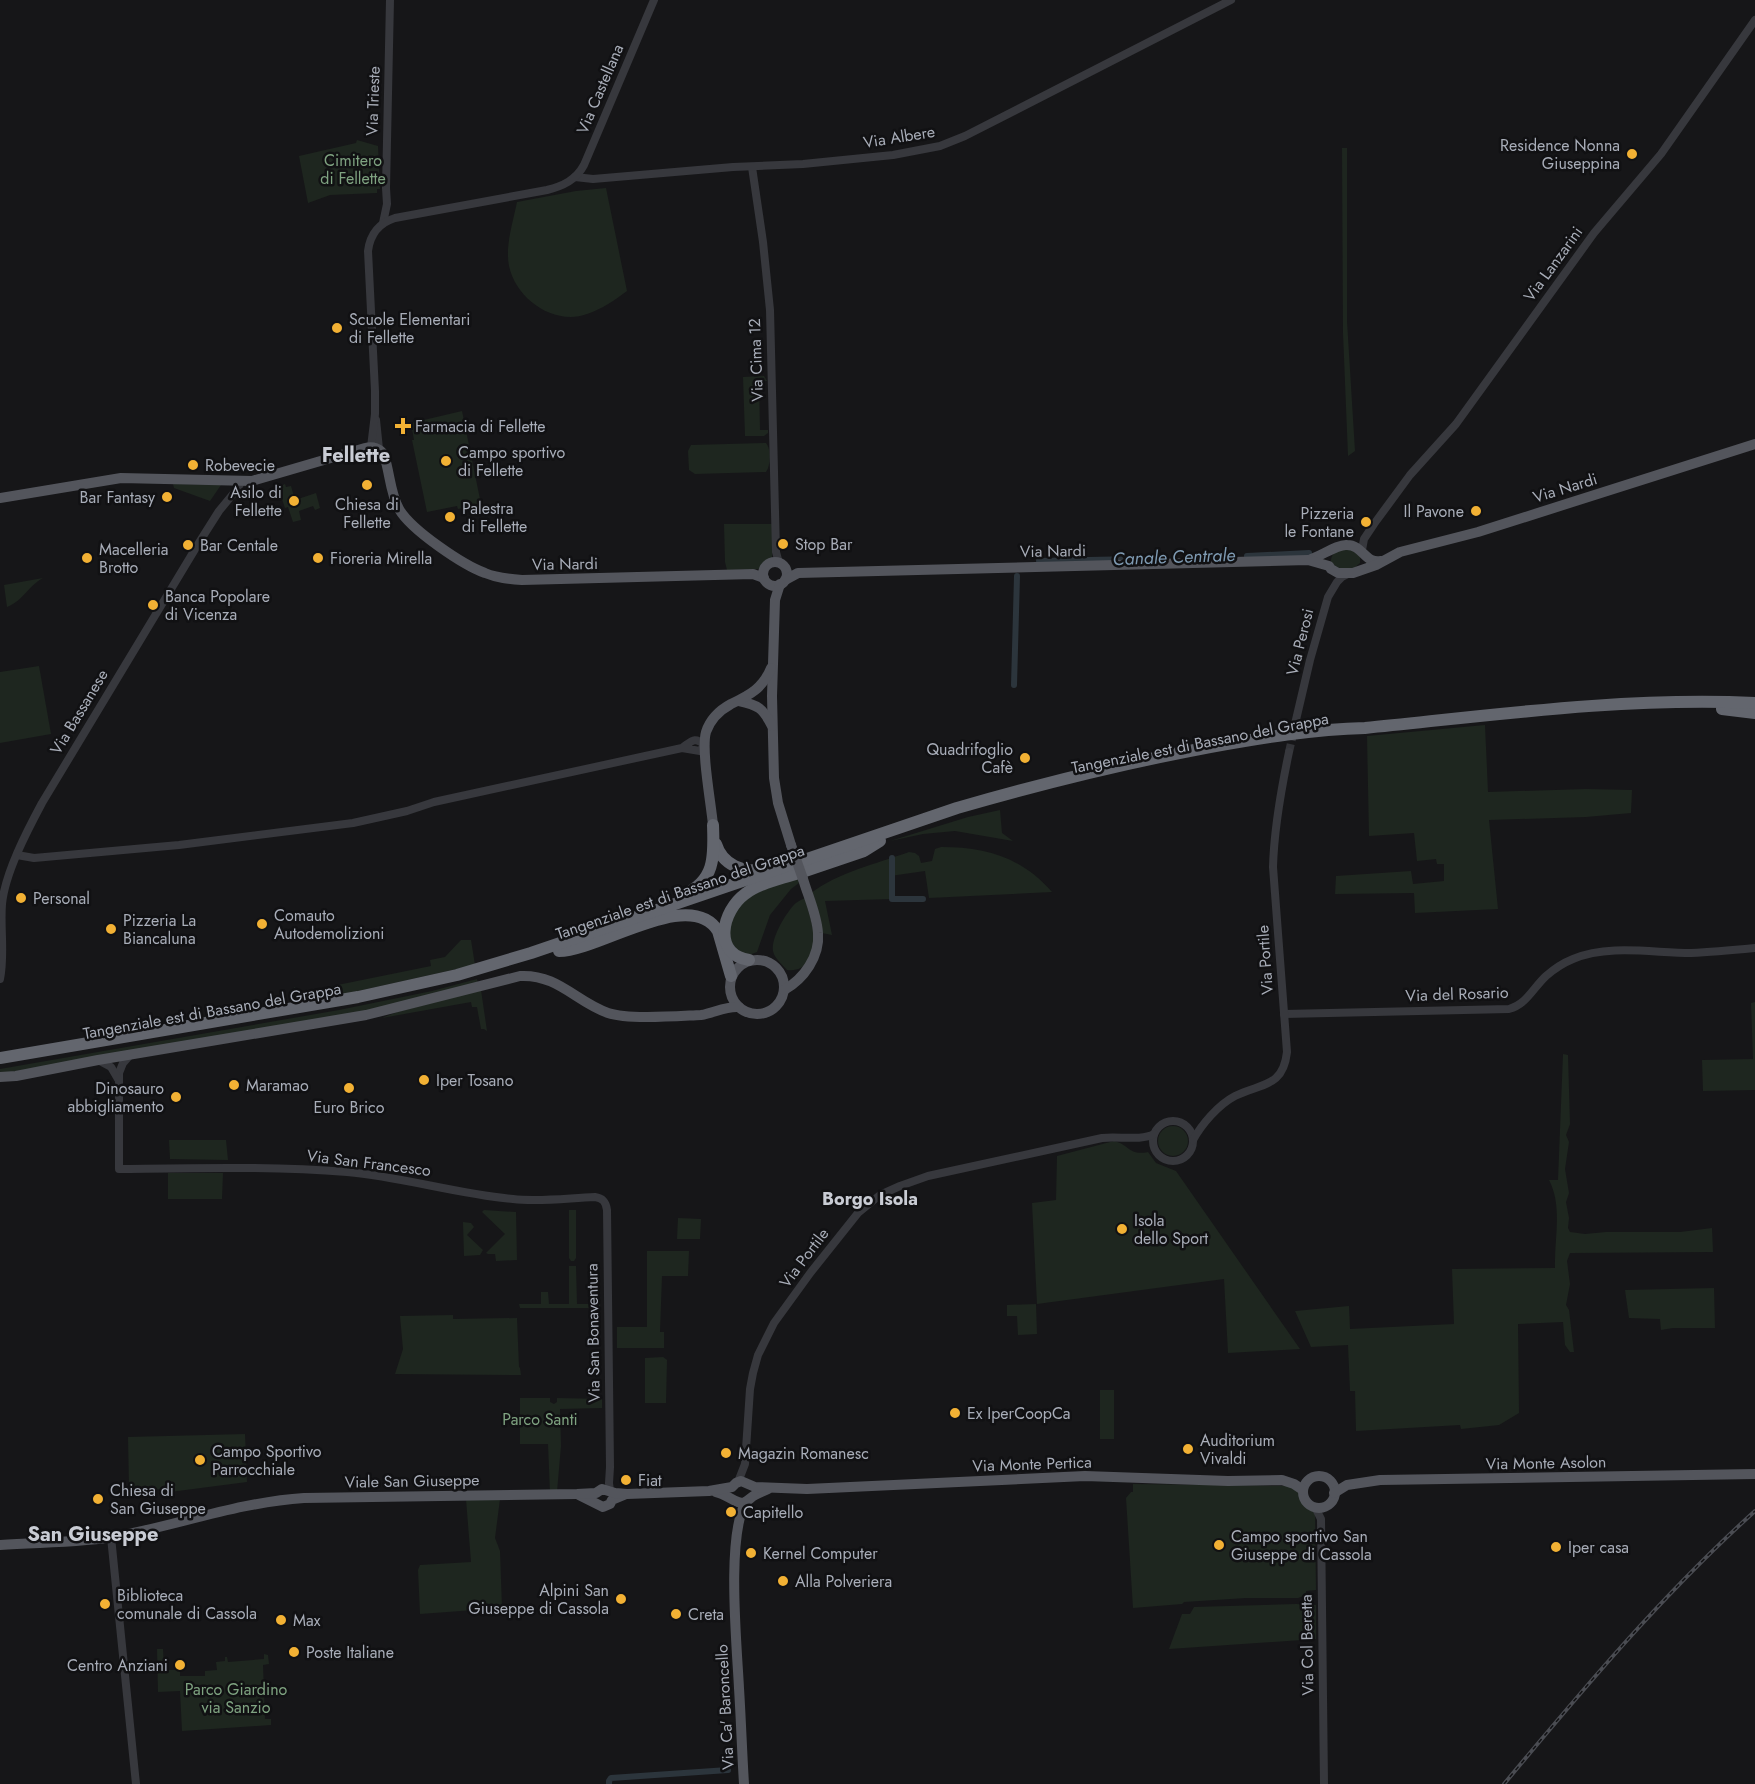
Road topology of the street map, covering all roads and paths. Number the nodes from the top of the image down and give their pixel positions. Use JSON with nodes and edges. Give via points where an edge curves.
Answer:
{"nodes":[{"id":1,"x":390,"y":0,"type":"edge"},
{"id":2,"x":654,"y":0,"type":"edge"},
{"id":3,"x":1231,"y":0,"type":"edge"},
{"id":4,"x":1755,"y":20,"type":"edge"},
{"id":5,"x":753,"y":167,"type":"junction"},
{"id":6,"x":575,"y":177,"type":"junction"},
{"id":7,"x":387,"y":204,"type":"junction"},
{"id":8,"x":395,"y":218,"type":"junction"},
{"id":9,"x":383,"y":223,"type":"junction"},
{"id":10,"x":375,"y":414,"type":"junction"},
{"id":11,"x":373,"y":425,"type":"junction"},
{"id":12,"x":1755,"y":444,"type":"edge"},
{"id":13,"x":375,"y":448,"type":"junction"},
{"id":14,"x":351,"y":452,"type":"junction"},
{"id":15,"x":241,"y":482,"type":"junction"},
{"id":16,"x":0,"y":498,"type":"edge"},
{"id":17,"x":1374,"y":524,"type":"junction"},
{"id":18,"x":1348,"y":544,"type":"junction"},
{"id":19,"x":1330,"y":552,"type":"junction"},
{"id":20,"x":1362,"y":552,"type":"junction"},
{"id":21,"x":1308,"y":560,"type":"junction"},
{"id":22,"x":1384,"y":560,"type":"junction"},
{"id":23,"x":1330,"y":567,"type":"junction"},
{"id":24,"x":1359,"y":570,"type":"junction"},
{"id":25,"x":775,"y":571,"type":"junction"},
{"id":26,"x":1348,"y":574,"type":"junction"},
{"id":27,"x":1331,"y":591,"type":"junction"},
{"id":28,"x":773,"y":662,"type":"junction"},
{"id":29,"x":750,"y":694,"type":"junction"},
{"id":30,"x":772,"y":696,"type":"junction"},
{"id":31,"x":739,"y":701,"type":"junction"},
{"id":32,"x":1686,"y":702,"type":"junction"},
{"id":33,"x":1755,"y":703,"type":"edge"},
{"id":34,"x":1755,"y":713,"type":"edge"},
{"id":35,"x":772,"y":721,"type":"junction"},
{"id":36,"x":1295,"y":724,"type":"tunnel mouth"},
{"id":37,"x":705,"y":745,"type":"junction"},
{"id":38,"x":1289,"y":752,"type":"tunnel mouth"},
{"id":39,"x":713,"y":825,"type":"junction"},
{"id":40,"x":884,"y":836,"type":"junction"},
{"id":41,"x":794,"y":853,"type":"junction"},
{"id":42,"x":17,"y":855,"type":"junction"},
{"id":43,"x":802,"y":874,"type":"junction"},
{"id":44,"x":584,"y":935,"type":"junction"},
{"id":45,"x":1755,"y":948,"type":"edge"},
{"id":46,"x":559,"y":951,"type":"junction"},
{"id":47,"x":749,"y":960,"type":"junction"},
{"id":48,"x":807,"y":969,"type":"junction"},
{"id":49,"x":480,"y":971,"type":"junction"},
{"id":50,"x":780,"y":971,"type":"junction"},
{"id":51,"x":731,"y":976,"type":"junction"},
{"id":52,"x":0,"y":979,"type":"edge"},
{"id":53,"x":784,"y":990,"type":"junction"},
{"id":54,"x":730,"y":991,"type":"junction"},
{"id":55,"x":739,"y":1007,"type":"junction"},
{"id":56,"x":720,"y":1010,"type":"junction"},
{"id":57,"x":1284,"y":1014,"type":"junction"},
{"id":58,"x":131,"y":1054,"type":"junction"},
{"id":59,"x":114,"y":1057,"type":"junction"},
{"id":60,"x":0,"y":1058,"type":"edge"},
{"id":61,"x":98,"y":1060,"type":"junction"},
{"id":62,"x":0,"y":1064,"type":"edge"},
{"id":63,"x":117,"y":1074,"type":"junction"},
{"id":64,"x":0,"y":1077,"type":"edge"},
{"id":65,"x":1205,"y":1123,"type":"junction"},
{"id":66,"x":1187,"y":1126,"type":"junction"},
{"id":67,"x":1154,"y":1134,"type":"junction"},
{"id":68,"x":1134,"y":1138,"type":"junction"},
{"id":69,"x":1193,"y":1140,"type":"junction"},
{"id":70,"x":1154,"y":1148,"type":"junction"},
{"id":71,"x":607,"y":1210,"type":"joint"},
{"id":72,"x":1752,"y":1473,"type":"edge"},
{"id":73,"x":1301,"y":1485,"type":"junction"},
{"id":74,"x":1333,"y":1488,"type":"junction"},
{"id":75,"x":742,"y":1492,"type":"junction"},
{"id":76,"x":604,"y":1494,"type":"junction"},
{"id":77,"x":1320,"y":1507,"type":"junction"},
{"id":78,"x":111,"y":1537,"type":"junction"},
{"id":79,"x":0,"y":1545,"type":"edge"},
{"id":80,"x":1324,"y":1780,"type":"edge"},
{"id":81,"x":136,"y":1784,"type":"edge"},
{"id":82,"x":744,"y":1784,"type":"edge"}],
"edges":[{"from":1,"to":7,"type":"street","name":"Via Trieste"},
{"from":2,"to":6,"type":"street","name":"Via Castellana","via":[[584,165]]},
{"from":3,"to":5,"type":"street","name":"Via Albere","via":[[945,144],[893,155]]},
{"from":4,"to":17,"type":"street","name":"Via Lanzarini","via":[[1661,154],[1594,233],[1456,424],[1410,475]]},
{"from":5,"to":6,"type":"street","name":"Via Albere","via":[[585,180]]},
{"from":5,"to":25,"type":"street","name":"Via Cima 12","via":[[770,310]]},
{"from":6,"to":8,"type":"street","name":"Via Castellana","via":[[547,190]]},
{"from":7,"to":8,"type":"street","name":"Via Trieste"},
{"from":7,"to":9,"type":"street","name":"Via Trieste"},
{"from":8,"to":9,"type":"street"},
{"from":9,"to":10,"type":"street","via":[[368,251]]},
{"from":10,"to":11,"type":"street"},
{"from":10,"to":13,"type":"street"},
{"from":11,"to":13,"type":"street"},
{"from":11,"to":14,"type":"street"},
{"from":12,"to":22,"type":"main road","name":"Via Nardi"},
{"from":13,"to":14,"type":"main road"},
{"from":13,"to":25,"type":"main road","name":"Via Nardi","via":[[384,455],[394,498],[405,518],[454,556],[486,574],[522,580]]},
{"from":14,"to":15,"type":"main road"},
{"from":15,"to":16,"type":"main road","via":[[121,478]]},
{"from":15,"to":42,"type":"street","name":"Via Bassanese","via":[[200,541],[54,783]]},
{"from":17,"to":18,"type":"street","name":"Via Lanzarini"},
{"from":17,"to":20,"type":"street","name":"Via Lanzarini","via":[[1364,539]]},
{"from":18,"to":19,"type":"main road","name":"Via Nardi"},
{"from":18,"to":20,"type":"main road"},
{"from":19,"to":21,"type":"main road","name":"Via Nardi"},
{"from":19,"to":23,"type":"main road"},
{"from":20,"to":22,"type":"main road","via":[[1376,562]]},
{"from":20,"to":24,"type":"main road"},
{"from":21,"to":23,"type":"main road","name":"Via Nardi"},
{"from":21,"to":25,"type":"main road","name":"Via Nardi"},
{"from":22,"to":24,"type":"main road","name":"Via Nardi"},
{"from":23,"to":26,"type":"main road","name":"Via Nardi"},
{"from":23,"to":27,"type":"street"},
{"from":24,"to":26,"type":"main road","name":"Via Nardi"},
{"from":25,"to":28,"type":"main road"},
{"from":26,"to":27,"type":"street"},
{"from":27,"to":36,"type":"street","name":"Via Perosi"},
{"from":28,"to":29,"type":"main road","via":[[764,683]]},
{"from":28,"to":30,"type":"main road"},
{"from":29,"to":30,"type":"main road"},
{"from":29,"to":31,"type":"main road"},
{"from":30,"to":31,"type":"main road"},
{"from":30,"to":35,"type":"main road"},
{"from":31,"to":35,"type":"main road","via":[[760,708]]},
{"from":31,"to":37,"type":"main road","via":[[724,708],[712,721]]},
{"from":32,"to":33,"type":"highway","name":"Tangenziale est di Bassano del Grappa"},
{"from":32,"to":34,"type":"highway"},
{"from":32,"to":40,"type":"highway","name":"Tangenziale est di Bassano del Grappa","via":[[1607,705],[1287,735],[1150,759],[1026,788]]},
{"from":35,"to":41,"type":"main road","via":[[778,803]]},
{"from":37,"to":39,"type":"main road"},
{"from":37,"to":42,"type":"street","via":[[700,751],[682,748],[434,802],[353,824],[146,849],[34,858]]},
{"from":38,"to":57,"type":"street","name":"Via Portile","via":[[1273,867]]},
{"from":39,"to":41,"type":"highway","via":[[719,852],[734,866],[756,870]]},
{"from":39,"to":44,"type":"highway","via":[[714,855],[709,873],[698,887],[604,922]]},
{"from":40,"to":41,"type":"highway","via":[[861,834]]},
{"from":40,"to":43,"type":"highway","via":[[864,851]]},
{"from":40,"to":44,"type":"highway","name":"Tangenziale est di Bassano del Grappa"},
{"from":40,"to":46,"type":"highway","name":"Tangenziale est di Bassano del Grappa"},
{"from":41,"to":43,"type":"main road","bridge":true},
{"from":42,"to":52,"type":"street","name":"Via Bassanese","via":[[2,902]]},
{"from":43,"to":47,"type":"highway","via":[[751,891],[731,911],[725,943],[735,956]]},
{"from":43,"to":48,"type":"main road","via":[[819,940]]},
{"from":44,"to":49,"type":"highway","name":"Tangenziale est di Bassano del Grappa"},
{"from":45,"to":57,"type":"street","name":"Via del Rosario","via":[[1690,953],[1629,950],[1575,958],[1560,965],[1530,996],[1509,1009]]},
{"from":46,"to":49,"type":"highway","name":"Tangenziale est di Bassano del Grappa"},
{"from":46,"to":51,"type":"highway","via":[[669,916],[688,914],[715,925]]},
{"from":47,"to":50,"type":"main road","via":[[768,961]]},
{"from":47,"to":51,"type":"main road"},
{"from":48,"to":50,"type":"main road","via":[[794,974]]},
{"from":48,"to":53,"type":"main road"},
{"from":49,"to":60,"type":"highway","name":"Tangenziale est di Bassano del Grappa","via":[[358,997]]},
{"from":49,"to":62,"type":"highway","name":"Tangenziale est di Bassano del Grappa","via":[[393,995]]},
{"from":50,"to":53,"type":"main road"},
{"from":51,"to":54,"type":"main road"},
{"from":53,"to":55,"type":"main road","via":[[771,1011],[754,1014]]},
{"from":54,"to":55,"type":"main road"},
{"from":54,"to":56,"type":"main road"},
{"from":55,"to":56,"type":"main road"},
{"from":56,"to":58,"type":"main road","via":[[697,1015],[617,1015],[600,1010],[552,981],[526,976],[366,1016]]},
{"from":57,"to":65,"type":"street","name":"Via Portile","via":[[1287,1052],[1282,1072],[1260,1088],[1235,1096]]},
{"from":58,"to":59,"type":"main road"},
{"from":58,"to":63,"type":"street"},
{"from":59,"to":61,"type":"main road"},
{"from":59,"to":63,"type":"street"},
{"from":61,"to":63,"type":"street"},
{"from":61,"to":64,"type":"main road"},
{"from":63,"to":71,"type":"street","name":"Via San Francesco","via":[[119,1169],[348,1172],[516,1200],[599,1197]]},
{"from":65,"to":66,"type":"street"},
{"from":65,"to":69,"type":"street","name":"Via Portile"},
{"from":66,"to":67,"type":"street","via":[[1179,1121],[1166,1122]]},
{"from":66,"to":69,"type":"street"},
{"from":67,"to":68,"type":"street","name":"Via Portile"},
{"from":67,"to":70,"type":"street"},
{"from":68,"to":70,"type":"street","name":"Via Portile"},
{"from":68,"to":75,"type":"street","name":"Via Portile","via":[[1102,1138],[928,1176],[880,1195],[858,1213],[774,1323],[758,1355],[750,1389]]},
{"from":69,"to":70,"type":"street","via":[[1189,1153],[1179,1160],[1163,1158]]},
{"from":71,"to":76,"type":"street","name":"Via San Bonaventura","via":[[610,1457]]},
{"from":72,"to":74,"type":"main road","name":"Via Monte Asolon","via":[[1380,1479]]},
{"from":73,"to":74,"type":"main road","via":[[1321,1476]]},
{"from":73,"to":75,"type":"main road","name":"Via Monte Pertica","via":[[1281,1480],[1077,1476]]},
{"from":73,"to":77,"type":"main road","via":[[1307,1503]]},
{"from":74,"to":77,"type":"main road","via":[[1332,1499]]},
{"from":75,"to":76,"type":"main road","name":"Viale San Giuseppe"},
{"from":75,"to":82,"type":"main road","name":"Via Ca' Baroncello","via":[[735,1550]]},
{"from":76,"to":78,"type":"main road","name":"Viale San Giuseppe","via":[[293,1499]]},
{"from":77,"to":80,"type":"street","name":"Via Col Beretta"},
{"from":78,"to":79,"type":"main road","name":"Viale San Giuseppe"},
{"from":78,"to":81,"type":"street"}]}
